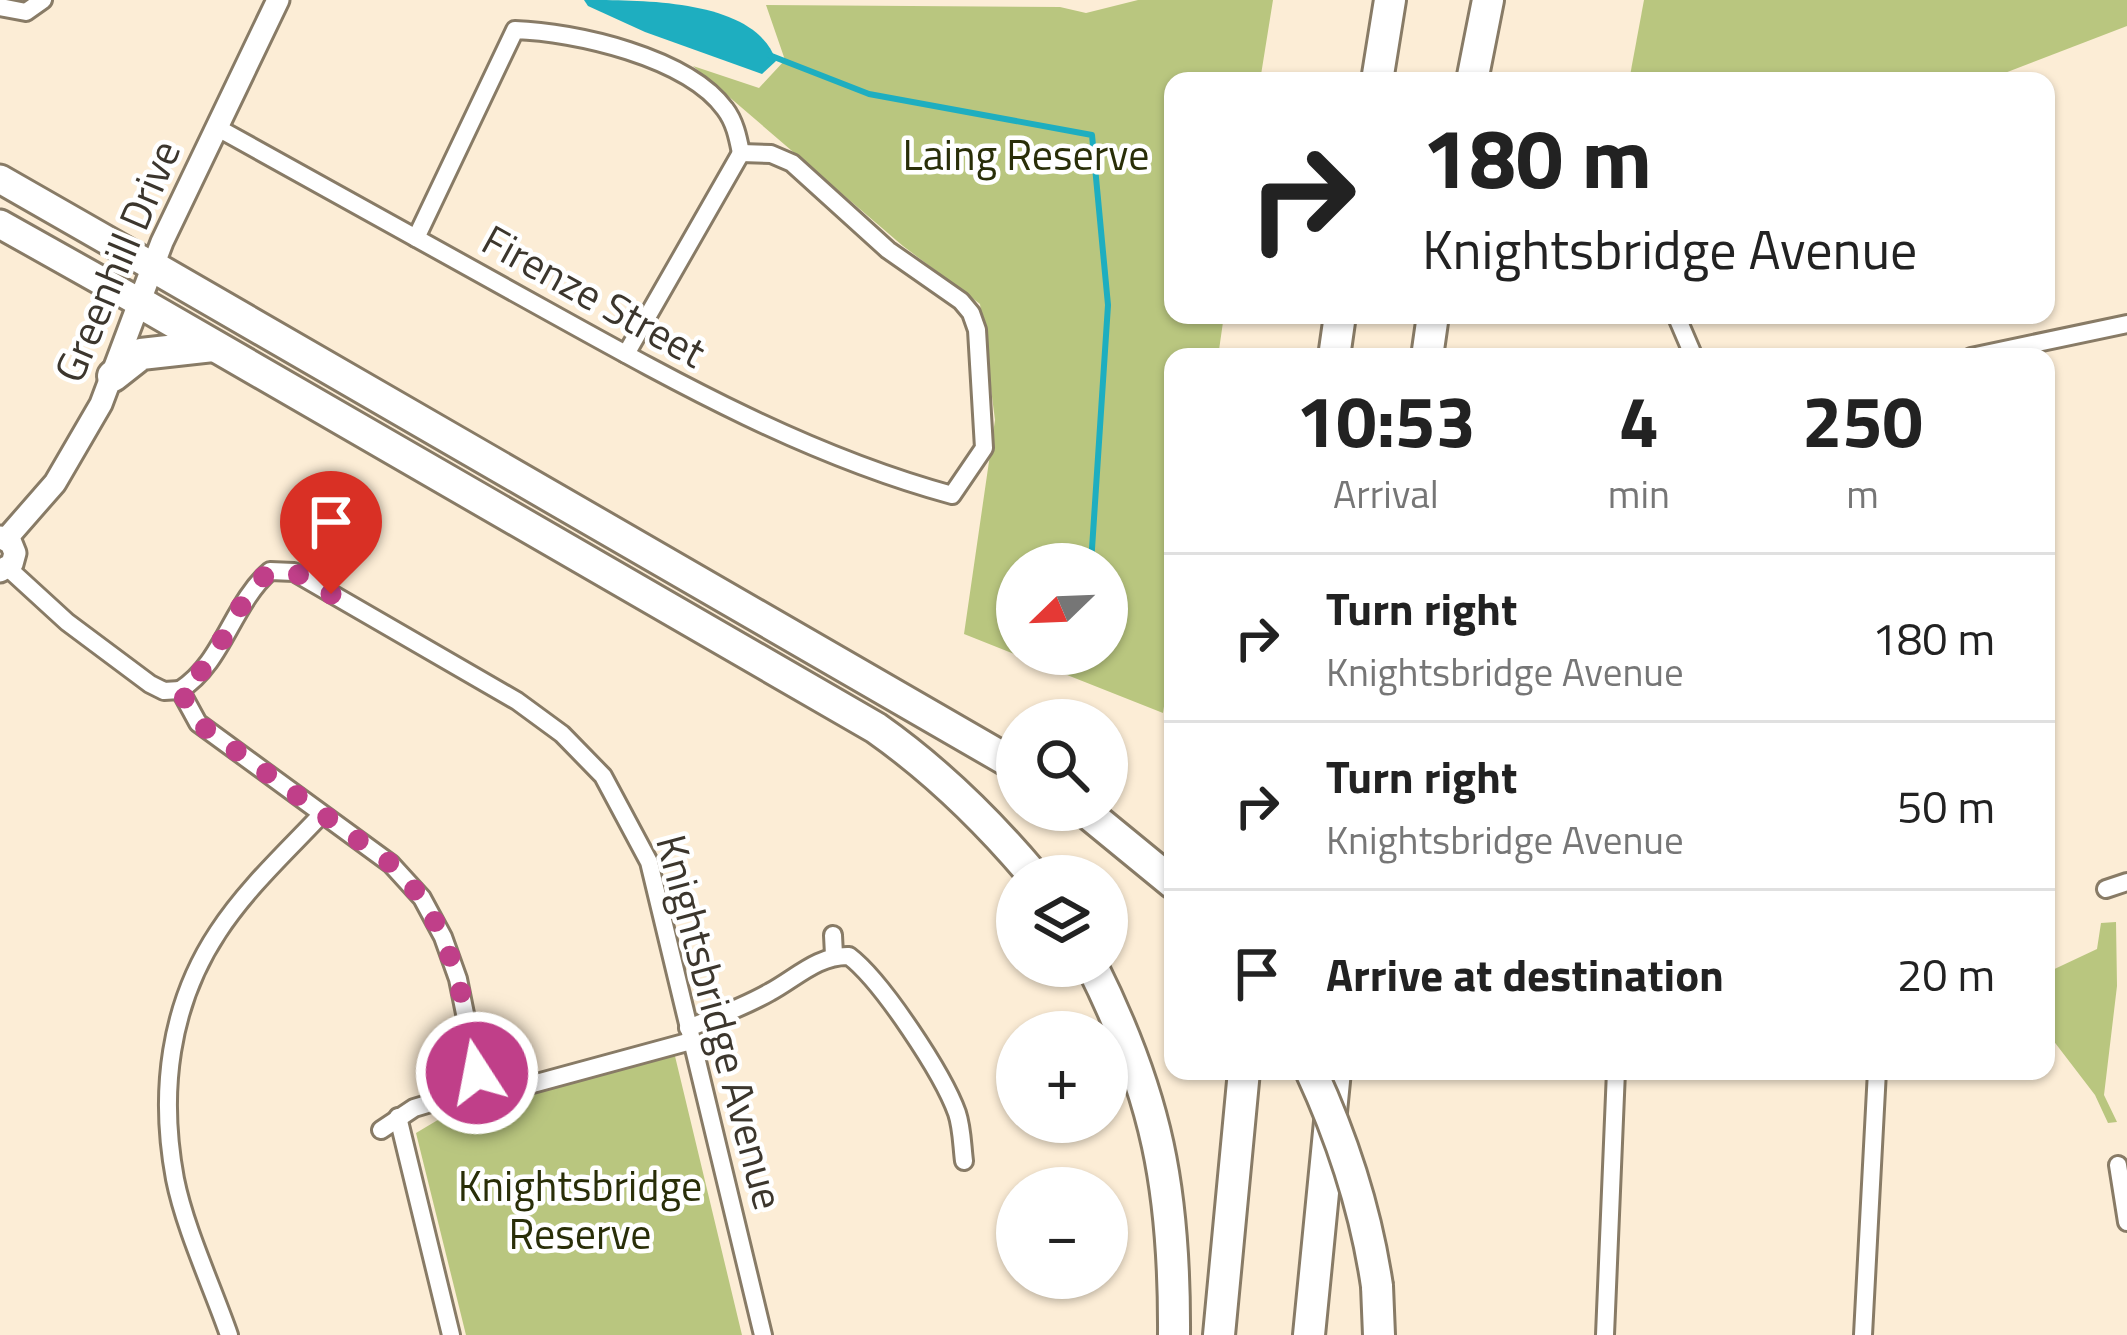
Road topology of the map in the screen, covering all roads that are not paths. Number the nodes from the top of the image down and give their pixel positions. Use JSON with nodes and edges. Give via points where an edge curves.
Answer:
{"nodes":[{"id":1,"x":43,"y":0,"type":"edge"},
{"id":2,"x":278,"y":0,"type":"edge"},
{"id":3,"x":1390,"y":0,"type":"edge"},
{"id":4,"x":1488,"y":0,"type":"edge"},
{"id":5,"x":0,"y":7,"type":"edge"},
{"id":6,"x":1378,"y":72,"type":"edge"},
{"id":7,"x":1474,"y":72,"type":"edge"},
{"id":8,"x":216,"y":127,"type":"junction"},
{"id":9,"x":742,"y":153,"type":"junction"},
{"id":10,"x":0,"y":179,"type":"edge"},
{"id":11,"x":0,"y":224,"type":"edge"},
{"id":12,"x":416,"y":238,"type":"junction"},
{"id":13,"x":152,"y":266,"type":"junction"},
{"id":14,"x":139,"y":302,"type":"junction"},
{"id":15,"x":2127,"y":324,"type":"edge"},
{"id":16,"x":213,"y":346,"type":"junction"},
{"id":17,"x":2014,"y":348,"type":"edge"},
{"id":18,"x":626,"y":354,"type":"junction"},
{"id":19,"x":113,"y":376,"type":"junction"},
{"id":20,"x":3,"y":538,"type":"edge"},
{"id":21,"x":4,"y":569,"type":"edge"},
{"id":22,"x":180,"y":690,"type":"junction"},
{"id":23,"x":996,"y":754,"type":"edge"},
{"id":24,"x":321,"y":815,"type":"junction"},
{"id":25,"x":1110,"y":831,"type":"edge"},
{"id":26,"x":1016,"y":855,"type":"edge"},
{"id":27,"x":1164,"y":875,"type":"edge"},
{"id":28,"x":2127,"y":882,"type":"edge"},
{"id":29,"x":2106,"y":889,"type":"dead end"},
{"id":30,"x":833,"y":934,"type":"dead end"},
{"id":31,"x":834,"y":955,"type":"junction"},
{"id":32,"x":1102,"y":987,"type":"edge"},
{"id":33,"x":690,"y":1034,"type":"junction"},
{"id":34,"x":1243,"y":1080,"type":"edge"},
{"id":35,"x":1316,"y":1080,"type":"edge"},
{"id":36,"x":1335,"y":1080,"type":"edge"},
{"id":37,"x":1616,"y":1080,"type":"edge"},
{"id":38,"x":1877,"y":1080,"type":"edge"},
{"id":39,"x":471,"y":1086,"type":"junction"},
{"id":40,"x":398,"y":1117,"type":"junction"},
{"id":41,"x":381,"y":1130,"type":"dead end"},
{"id":42,"x":964,"y":1161,"type":"dead end"},
{"id":43,"x":2118,"y":1165,"type":"dead end"},
{"id":44,"x":2127,"y":1222,"type":"edge"},
{"id":45,"x":230,"y":1335,"type":"edge"},
{"id":46,"x":451,"y":1335,"type":"edge"},
{"id":47,"x":763,"y":1335,"type":"edge"},
{"id":48,"x":1174,"y":1335,"type":"edge"},
{"id":49,"x":1219,"y":1335,"type":"edge"},
{"id":50,"x":1309,"y":1335,"type":"edge"},
{"id":51,"x":1379,"y":1335,"type":"edge"},
{"id":52,"x":1605,"y":1335,"type":"edge"},
{"id":53,"x":1863,"y":1335,"type":"edge"}],
"edges":[{"from":1,"to":5,"type":"street","via":[[26,11]]},
{"from":2,"to":8,"type":"street","name":"Greenhill Drive"},
{"from":3,"to":6,"type":"highway"},
{"from":4,"to":7,"type":"highway"},
{"from":8,"to":12,"type":"street","name":"Firenze Street"},
{"from":8,"to":13,"type":"street","name":"Greenhill Drive"},
{"from":9,"to":12,"type":"street","via":[[723,106],[674,68],[555,31],[514,30]]},
{"from":9,"to":18,"type":"street"},
{"from":9,"to":18,"type":"street","name":"Firenze Street","via":[[792,163],[971,313],[984,448],[952,495],[905,483],[719,406]]},
{"from":10,"to":13,"type":"main road"},
{"from":11,"to":14,"type":"main road"},
{"from":12,"to":18,"type":"street","name":"Firenze Street"},
{"from":13,"to":14,"type":"street","name":"Greenhill Drive"},
{"from":13,"to":23,"type":"highway"},
{"from":14,"to":16,"type":"highway"},
{"from":14,"to":19,"type":"street","name":"Greenhill Drive"},
{"from":15,"to":17,"type":"street"},
{"from":16,"to":19,"type":"highway","via":[[141,353]]},
{"from":16,"to":26,"type":"highway","via":[[876,728],[932,768]]},
{"from":19,"to":20,"type":"street","name":"Greenhill Drive","via":[[55,483]]},
{"from":20,"to":21,"type":"street","via":[[15,553]]},
{"from":21,"to":22,"type":"street","via":[[150,684]]},
{"from":22,"to":24,"type":"street","via":[[198,723]]},
{"from":22,"to":33,"type":"street","name":"Knightsbridge Avenue","via":[[205,668],[251,586],[270,571],[294,572],[517,701],[603,776],[628,816],[649,862]]},
{"from":24,"to":39,"type":"street","via":[[391,864],[422,898],[458,979],[475,1055]]},
{"from":24,"to":45,"type":"street","via":[[219,929],[188,983],[173,1036],[166,1101],[176,1182]]},
{"from":25,"to":27,"type":"highway"},
{"from":28,"to":29,"type":"street"},
{"from":30,"to":31,"type":"street"},
{"from":31,"to":33,"type":"street"},
{"from":31,"to":42,"type":"street","via":[[849,956],[875,980],[948,1092]]},
{"from":32,"to":48,"type":"highway","via":[[1151,1113],[1174,1246]]},
{"from":33,"to":39,"type":"street","via":[[518,1088]]},
{"from":33,"to":47,"type":"street","name":"Knightsbridge Avenue"},
{"from":34,"to":49,"type":"highway"},
{"from":35,"to":51,"type":"highway","bridge":true,"via":[[1364,1214]]},
{"from":36,"to":50,"type":"highway"},
{"from":37,"to":52,"type":"street"},
{"from":38,"to":53,"type":"street"},
{"from":39,"to":40,"type":"street"},
{"from":40,"to":41,"type":"street"},
{"from":40,"to":46,"type":"street"},
{"from":43,"to":44,"type":"street"}]}
